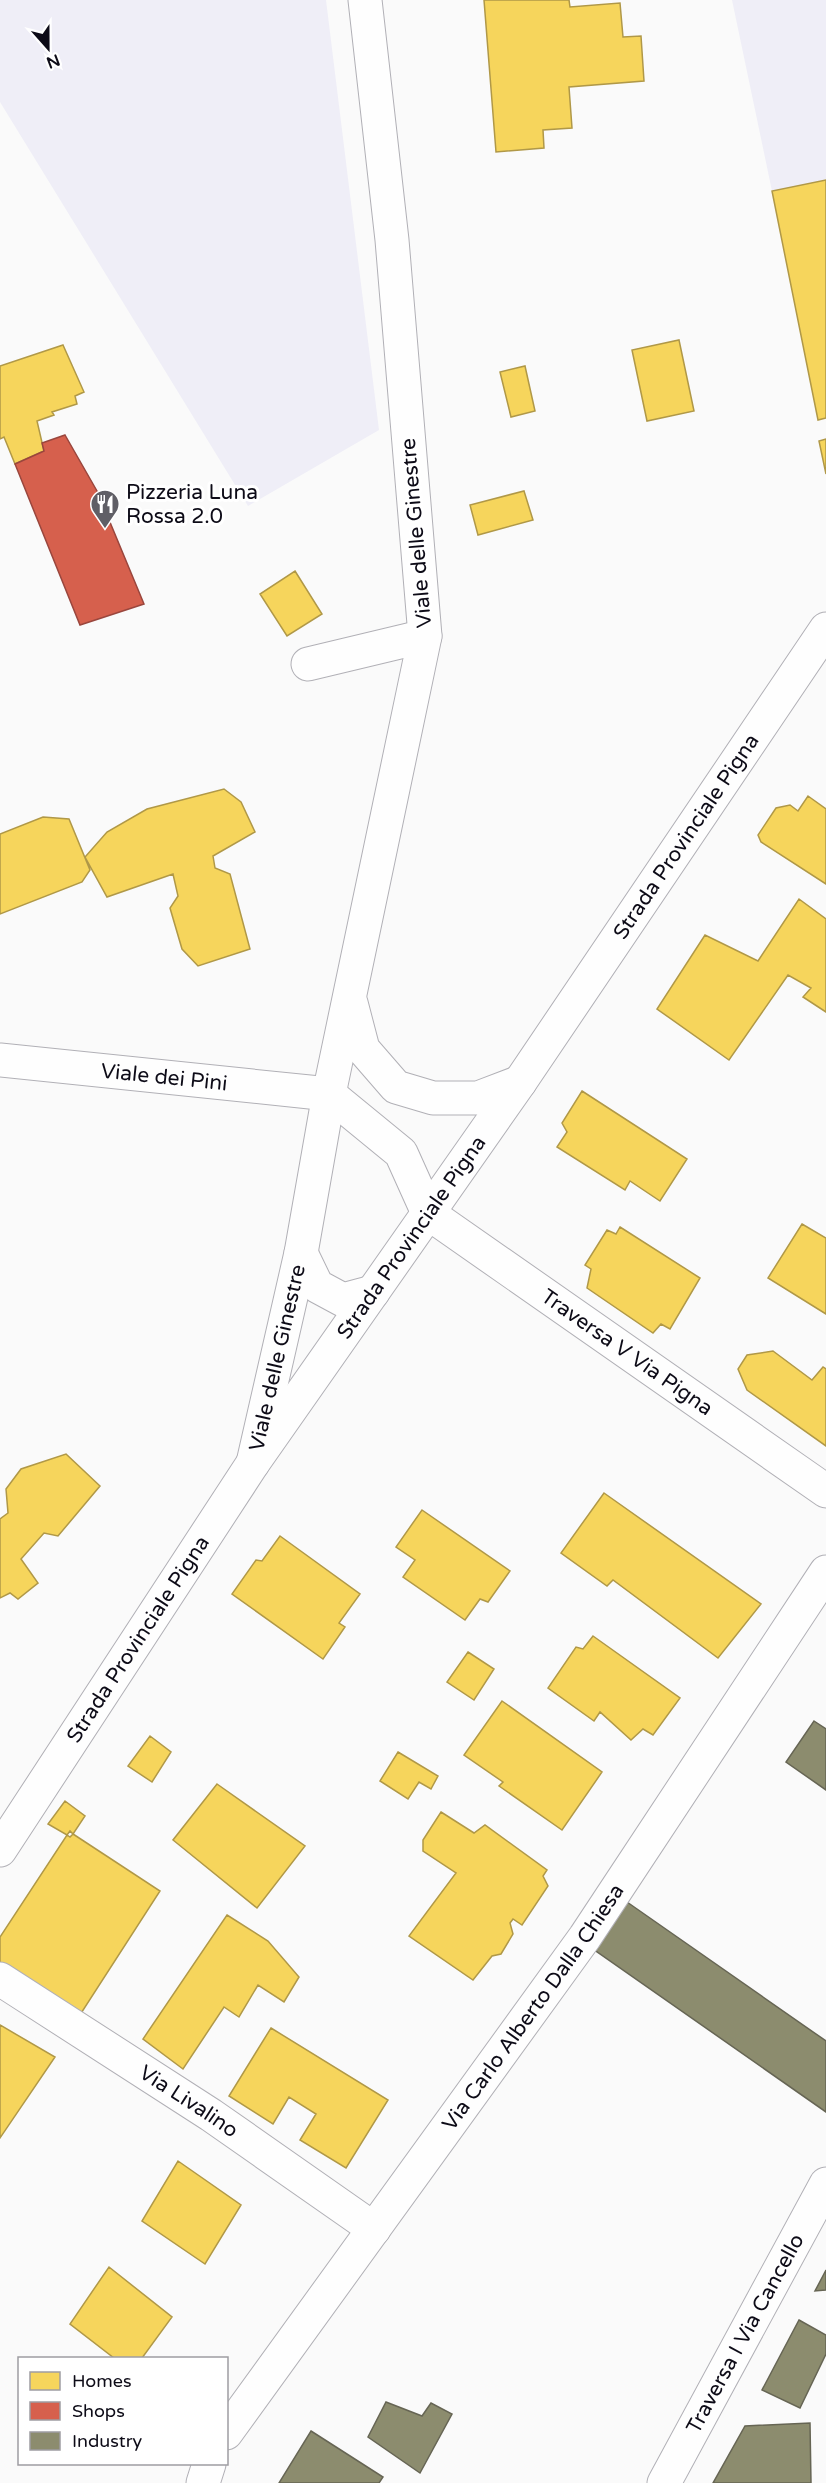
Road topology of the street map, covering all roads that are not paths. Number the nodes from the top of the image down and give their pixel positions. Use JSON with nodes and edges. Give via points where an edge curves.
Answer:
{"nodes":[{"id":1,"x":365,"y":0,"type":"edge"},
{"id":2,"x":826,"y":629,"type":"edge"},
{"id":3,"x":425,"y":636,"type":"junction"},
{"id":4,"x":308,"y":664,"type":"dead end"},
{"id":5,"x":350,"y":995,"type":"junction"},
{"id":6,"x":0,"y":1060,"type":"edge"},
{"id":7,"x":520,"y":1082,"type":"junction"},
{"id":8,"x":328,"y":1094,"type":"junction"},
{"id":9,"x":428,"y":1213,"type":"junction"},
{"id":10,"x":301,"y":1253,"type":"junction"},
{"id":11,"x":373,"y":1292,"type":"junction"},
{"id":12,"x":253,"y":1463,"type":"junction"},
{"id":13,"x":826,"y":1491,"type":"edge"},
{"id":14,"x":826,"y":1572,"type":"edge"},
{"id":15,"x":0,"y":1850,"type":"edge"},
{"id":16,"x":0,"y":1979,"type":"edge"},
{"id":17,"x":826,"y":2184,"type":"edge"},
{"id":18,"x":374,"y":2229,"type":"junction"},
{"id":19,"x":228,"y":2430,"type":"edge"},
{"id":20,"x":208,"y":2465,"type":"edge"},
{"id":21,"x":203,"y":2483,"type":"edge"},
{"id":22,"x":664,"y":2483,"type":"edge"}],
"edges":[{"from":1,"to":3,"type":"street","name":"Viale delle Ginestre","via":[[392,240]]},
{"from":2,"to":7,"type":"street","name":"Strada Provinciale Pigna"},
{"from":3,"to":4,"type":"street"},
{"from":3,"to":5,"type":"street","name":"Viale delle Ginestre"},
{"from":5,"to":7,"type":"street","via":[[363,1050],[396,1087],[433,1098],[478,1098]]},
{"from":5,"to":8,"type":"street","name":"Viale delle Ginestre"},
{"from":6,"to":8,"type":"street","name":"Viale dei Pini"},
{"from":7,"to":9,"type":"street","name":"Strada Provinciale Pigna"},
{"from":8,"to":9,"type":"street","via":[[401,1153]]},
{"from":8,"to":10,"type":"street","name":"Viale delle Ginestre"},
{"from":9,"to":11,"type":"street","name":"Strada Provinciale Pigna"},
{"from":9,"to":13,"type":"street","name":"Traversa V Via Pigna"},
{"from":10,"to":11,"type":"street","name":"Viale delle Ginestre","via":[[317,1286],[343,1300]]},
{"from":10,"to":12,"type":"street","name":"Viale delle Ginestre"},
{"from":11,"to":12,"type":"street","name":"Strada Provinciale Pigna"},
{"from":12,"to":15,"type":"street","name":"Strada Provinciale Pigna"},
{"from":14,"to":18,"type":"street","name":"Via Carlo Alberto Dalla Chiesa","via":[[585,1937]]},
{"from":16,"to":18,"type":"street","name":"Via Livalino","via":[[210,2115]]},
{"from":17,"to":22,"type":"street","name":"Traversa I Via Cancello"},
{"from":18,"to":19,"type":"street","name":"Via Carlo Alberto Dalla Chiesa"},
{"from":20,"to":21,"type":"street"}]}
